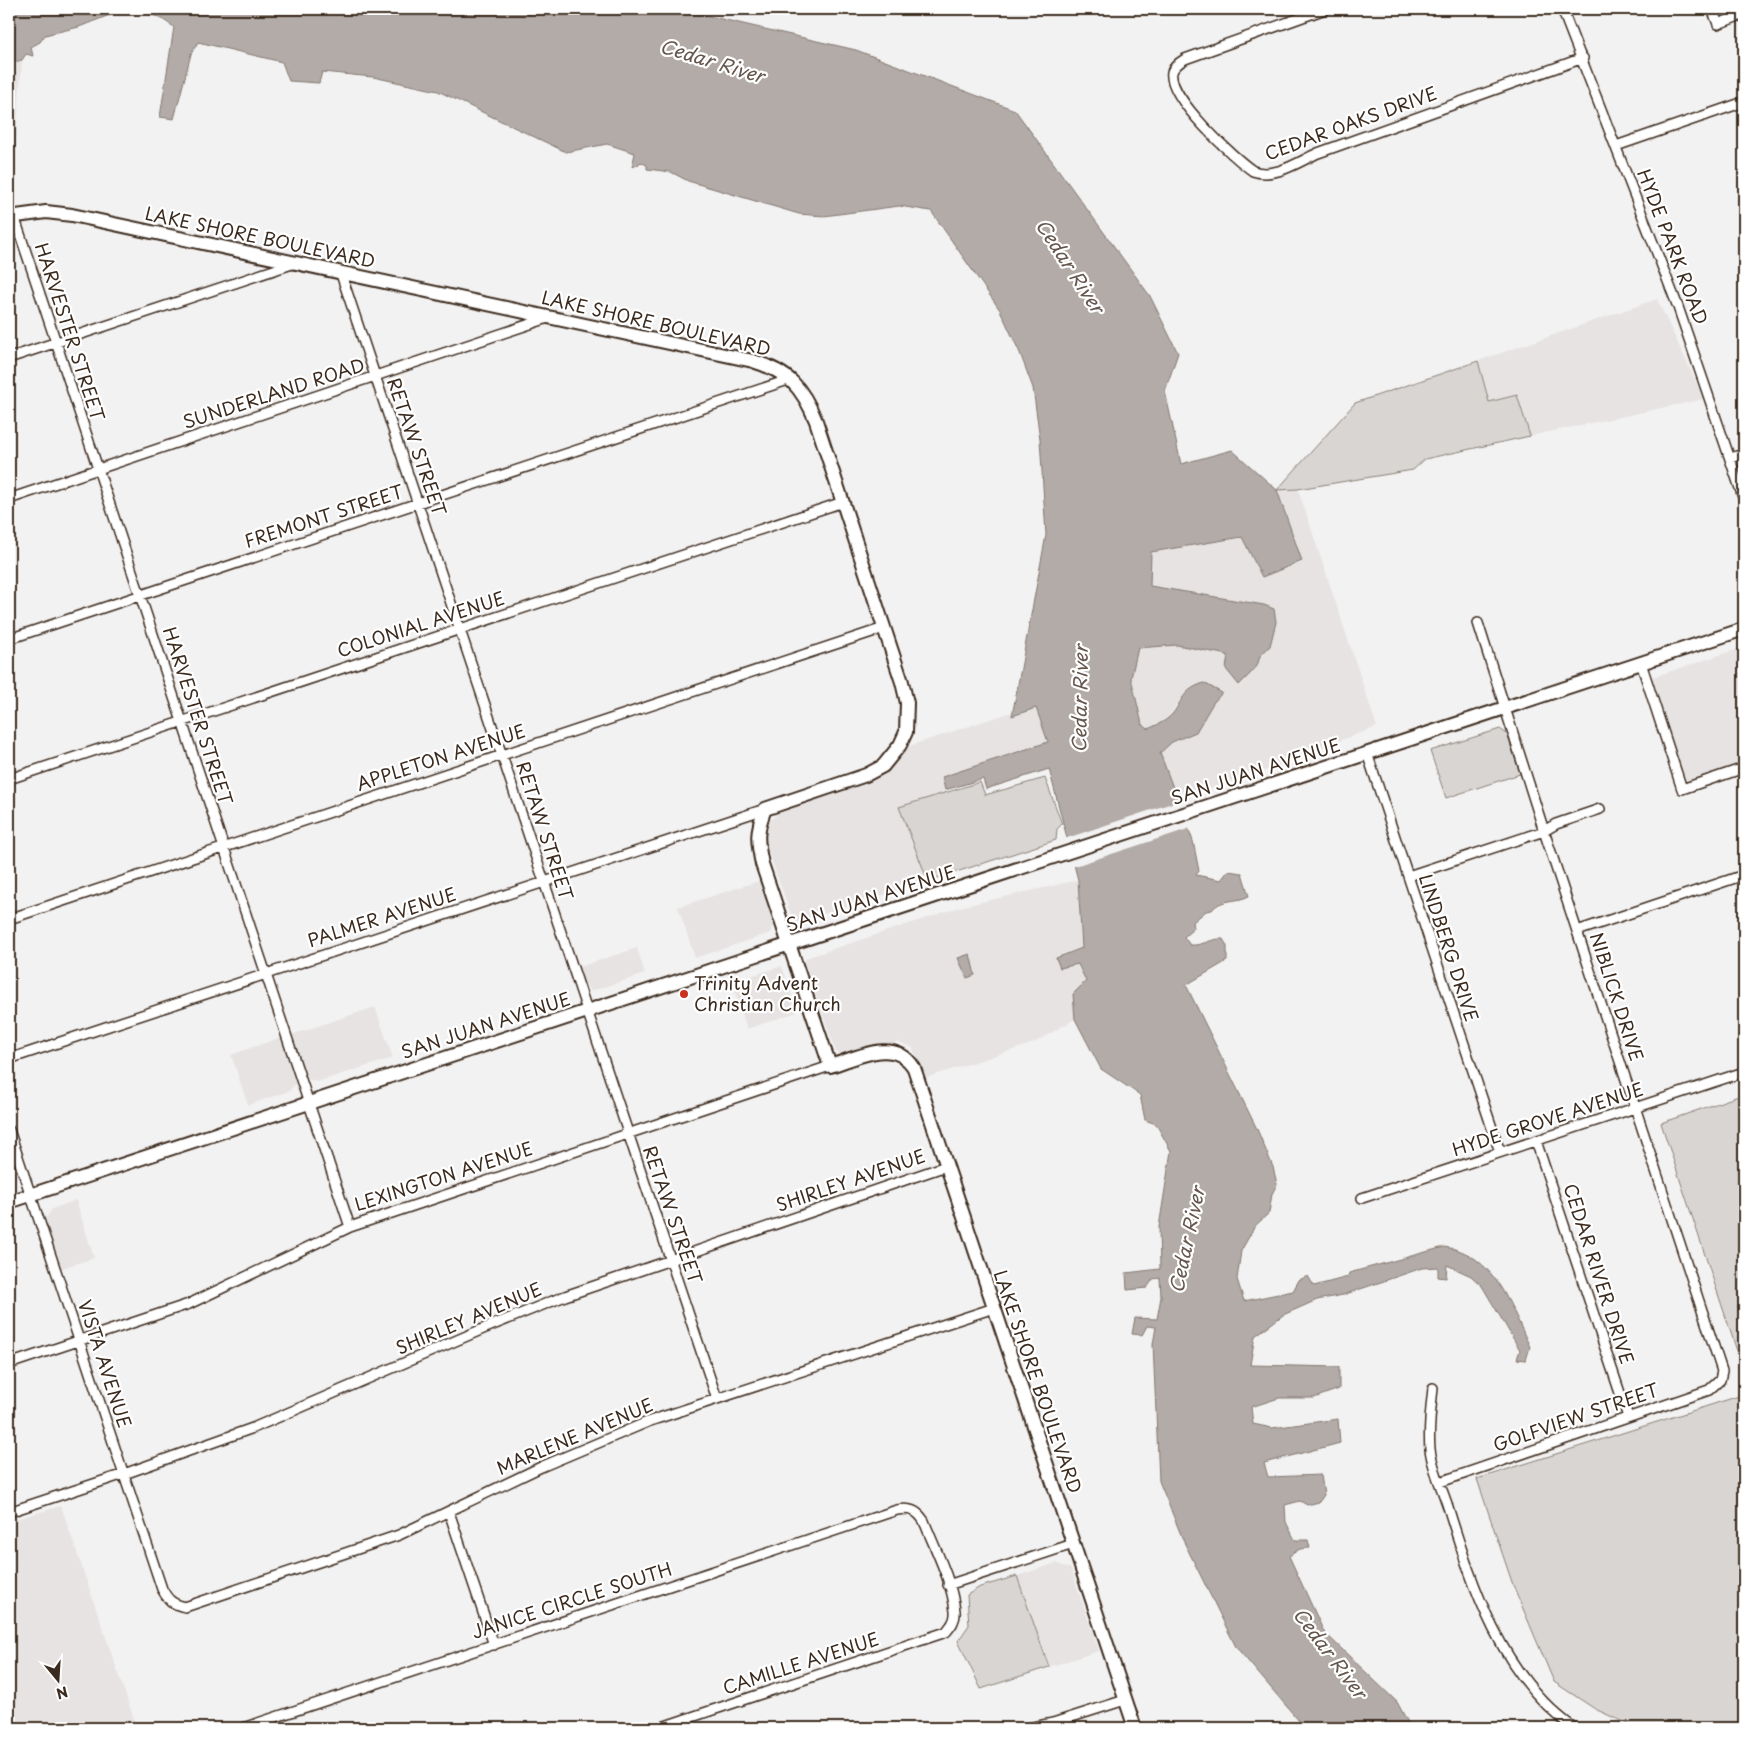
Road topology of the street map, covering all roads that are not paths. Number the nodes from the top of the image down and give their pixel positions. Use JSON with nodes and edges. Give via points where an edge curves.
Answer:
{"nodes":[{"id":1,"x":1325,"y":9,"type":"edge"},
{"id":2,"x":1562,"y":9,"type":"edge"},
{"id":3,"x":1712,"y":9,"type":"edge"},
{"id":4,"x":1315,"y":11,"type":"edge"},
{"id":5,"x":1744,"y":14,"type":"edge"},
{"id":6,"x":1583,"y":58,"type":"junction"},
{"id":7,"x":1744,"y":102,"type":"edge"},
{"id":8,"x":1616,"y":146,"type":"junction"},
{"id":9,"x":11,"y":216,"type":"edge"},
{"id":10,"x":292,"y":264,"type":"junction"},
{"id":11,"x":341,"y":274,"type":"junction"},
{"id":12,"x":548,"y":318,"type":"junction"},
{"id":13,"x":56,"y":342,"type":"junction"},
{"id":14,"x":9,"y":358,"type":"edge"},
{"id":15,"x":375,"y":377,"type":"junction"},
{"id":16,"x":791,"y":380,"type":"junction"},
{"id":17,"x":1744,"y":454,"type":"edge"},
{"id":18,"x":1730,"y":458,"type":"junction"},
{"id":19,"x":98,"y":469,"type":"junction"},
{"id":20,"x":9,"y":499,"type":"edge"},
{"id":21,"x":1744,"y":500,"type":"edge"},
{"id":22,"x":843,"y":502,"type":"junction"},
{"id":23,"x":418,"y":503,"type":"junction"},
{"id":24,"x":140,"y":596,"type":"junction"},
{"id":25,"x":1478,"y":623,"type":"dead end"},
{"id":26,"x":884,"y":628,"type":"junction"},
{"id":27,"x":1744,"y":629,"type":"edge"},
{"id":28,"x":459,"y":630,"type":"junction"},
{"id":29,"x":9,"y":639,"type":"edge"},
{"id":30,"x":1641,"y":663,"type":"junction"},
{"id":31,"x":1505,"y":708,"type":"junction"},
{"id":32,"x":182,"y":721,"type":"junction"},
{"id":33,"x":1367,"y":753,"type":"junction"},
{"id":34,"x":501,"y":755,"type":"junction"},
{"id":35,"x":1744,"y":768,"type":"edge"},
{"id":36,"x":9,"y":779,"type":"edge"},
{"id":37,"x":765,"y":809,"type":"junction"},
{"id":38,"x":1600,"y":809,"type":"dead end"},
{"id":39,"x":1544,"y":831,"type":"junction"},
{"id":40,"x":224,"y":848,"type":"junction"},
{"id":41,"x":1744,"y":875,"type":"edge"},
{"id":42,"x":1408,"y":876,"type":"junction"},
{"id":43,"x":543,"y":882,"type":"junction"},
{"id":44,"x":9,"y":919,"type":"edge"},
{"id":45,"x":1576,"y":931,"type":"junction"},
{"id":46,"x":789,"y":944,"type":"junction"},
{"id":47,"x":266,"y":973,"type":"junction"},
{"id":48,"x":587,"y":1011,"type":"junction"},
{"id":49,"x":899,"y":1053,"type":"joint"},
{"id":50,"x":9,"y":1058,"type":"edge"},
{"id":51,"x":830,"y":1066,"type":"junction"},
{"id":52,"x":1744,"y":1072,"type":"edge"},
{"id":53,"x":309,"y":1103,"type":"junction"},
{"id":54,"x":1636,"y":1108,"type":"junction"},
{"id":55,"x":9,"y":1130,"type":"edge"},
{"id":56,"x":628,"y":1135,"type":"junction"},
{"id":57,"x":1536,"y":1141,"type":"junction"},
{"id":58,"x":1500,"y":1152,"type":"junction"},
{"id":59,"x":946,"y":1166,"type":"junction"},
{"id":60,"x":30,"y":1195,"type":"junction"},
{"id":61,"x":1362,"y":1198,"type":"dead end"},
{"id":62,"x":9,"y":1202,"type":"edge"},
{"id":63,"x":350,"y":1227,"type":"junction"},
{"id":64,"x":670,"y":1260,"type":"junction"},
{"id":65,"x":994,"y":1308,"type":"junction"},
{"id":66,"x":79,"y":1342,"type":"junction"},
{"id":67,"x":9,"y":1364,"type":"edge"},
{"id":68,"x":1720,"y":1380,"type":"joint"},
{"id":69,"x":1433,"y":1388,"type":"dead end"},
{"id":70,"x":717,"y":1399,"type":"junction"},
{"id":71,"x":1628,"y":1417,"type":"junction"},
{"id":72,"x":124,"y":1474,"type":"junction"},
{"id":73,"x":1440,"y":1482,"type":"junction"},
{"id":74,"x":9,"y":1512,"type":"edge"},
{"id":75,"x":449,"y":1512,"type":"junction"},
{"id":76,"x":1073,"y":1544,"type":"junction"},
{"id":77,"x":948,"y":1585,"type":"junction"},
{"id":78,"x":174,"y":1605,"type":"joint"},
{"id":79,"x":494,"y":1645,"type":"junction"},
{"id":80,"x":1125,"y":1700,"type":"junction"},
{"id":81,"x":1054,"y":1725,"type":"edge"},
{"id":82,"x":243,"y":1728,"type":"edge"},
{"id":83,"x":660,"y":1728,"type":"edge"},
{"id":84,"x":1028,"y":1728,"type":"edge"},
{"id":85,"x":1135,"y":1728,"type":"edge"},
{"id":86,"x":1574,"y":1728,"type":"edge"}],
"edges":[{"from":1,"to":4,"type":"street"},
{"from":2,"to":6,"type":"street","name":"HYDE PARK ROAD"},
{"from":3,"to":5,"type":"street","via":[[1718,24]]},
{"from":4,"to":6,"type":"street","name":"CEDAR OAKS DRIVE","via":[[1185,59],[1172,72],[1173,84],[1191,112],[1247,167],[1261,174],[1280,171],[1318,153]]},
{"from":6,"to":8,"type":"street","name":"HYDE PARK ROAD"},
{"from":7,"to":8,"type":"street"},
{"from":8,"to":18,"type":"street","name":"HYDE PARK ROAD","via":[[1678,307]]},
{"from":9,"to":10,"type":"street","name":"LAKE SHORE BOULEVARD","via":[[46,212],[72,215]]},
{"from":9,"to":13,"type":"street","name":"HARVESTER STREET"},
{"from":10,"to":11,"type":"street","name":"LAKE SHORE BOULEVARD"},
{"from":10,"to":13,"type":"street"},
{"from":11,"to":12,"type":"street","name":"LAKE SHORE BOULEVARD"},
{"from":11,"to":15,"type":"street","name":"RETAW STREET"},
{"from":12,"to":15,"type":"street","name":"SUNDERLAND ROAD"},
{"from":12,"to":16,"type":"street","name":"LAKE SHORE BOULEVARD","via":[[753,361]]},
{"from":13,"to":14,"type":"street"},
{"from":13,"to":19,"type":"street","name":"HARVESTER STREET"},
{"from":15,"to":19,"type":"street","name":"SUNDERLAND ROAD"},
{"from":15,"to":23,"type":"street","name":"RETAW STREET"},
{"from":16,"to":22,"type":"street","name":"LAKE SHORE BOULEVARD","via":[[810,408]]},
{"from":16,"to":23,"type":"street","name":"FREMONT STREET"},
{"from":17,"to":18,"type":"street"},
{"from":18,"to":21,"type":"street","name":"HYDE PARK ROAD"},
{"from":19,"to":20,"type":"street","name":"SUNDERLAND ROAD"},
{"from":19,"to":24,"type":"street","name":"HARVESTER STREET"},
{"from":22,"to":26,"type":"street","name":"LAKE SHORE BOULEVARD"},
{"from":22,"to":28,"type":"street","name":"COLONIAL AVENUE"},
{"from":23,"to":24,"type":"street","name":"FREMONT STREET"},
{"from":23,"to":28,"type":"street","name":"RETAW STREET"},
{"from":24,"to":29,"type":"street","name":"FREMONT STREET"},
{"from":24,"to":32,"type":"street","name":"HARVESTER STREET"},
{"from":25,"to":31,"type":"street","name":"NIBLICK DRIVE"},
{"from":26,"to":34,"type":"street","name":"APPLETON AVENUE"},
{"from":26,"to":37,"type":"street","name":"LAKE SHORE BOULEVARD","via":[[906,703],[906,732],[900,745],[883,766],[866,775]]},
{"from":27,"to":30,"type":"street","name":"SAN JUAN AVENUE"},
{"from":28,"to":32,"type":"street","name":"COLONIAL AVENUE"},
{"from":28,"to":34,"type":"street","name":"RETAW STREET"},
{"from":30,"to":31,"type":"street","name":"SAN JUAN AVENUE"},
{"from":30,"to":35,"type":"street","via":[[1682,789]]},
{"from":31,"to":33,"type":"street","name":"SAN JUAN AVENUE"},
{"from":31,"to":39,"type":"street","name":"NIBLICK DRIVE"},
{"from":32,"to":36,"type":"street","name":"COLONIAL AVENUE"},
{"from":32,"to":40,"type":"street","name":"HARVESTER STREET"},
{"from":33,"to":42,"type":"street","name":"LINDBERG DRIVE"},
{"from":33,"to":46,"type":"street","name":"SAN JUAN AVENUE"},
{"from":34,"to":40,"type":"street","name":"APPLETON AVENUE"},
{"from":34,"to":43,"type":"street","name":"RETAW STREET"},
{"from":37,"to":43,"type":"street","name":"PALMER AVENUE"},
{"from":37,"to":46,"type":"street","via":[[757,840]]},
{"from":38,"to":39,"type":"street"},
{"from":39,"to":42,"type":"street"},
{"from":39,"to":45,"type":"street","name":"NIBLICK DRIVE"},
{"from":40,"to":44,"type":"street","name":"APPLETON AVENUE"},
{"from":40,"to":47,"type":"street","name":"HARVESTER STREET"},
{"from":41,"to":45,"type":"street"},
{"from":42,"to":58,"type":"street","name":"LINDBERG DRIVE"},
{"from":43,"to":47,"type":"street","name":"PALMER AVENUE"},
{"from":43,"to":48,"type":"street","name":"RETAW STREET"},
{"from":45,"to":54,"type":"street","name":"NIBLICK DRIVE"},
{"from":46,"to":48,"type":"street","name":"SAN JUAN AVENUE"},
{"from":46,"to":51,"type":"street"},
{"from":47,"to":50,"type":"street","name":"PALMER AVENUE"},
{"from":47,"to":53,"type":"street","name":"HARVESTER STREET"},
{"from":48,"to":53,"type":"street","name":"SAN JUAN AVENUE"},
{"from":48,"to":56,"type":"street","name":"RETAW STREET"},
{"from":49,"to":51,"type":"street","name":"LEXINGTON AVENUE","via":[[879,1051]]},
{"from":49,"to":59,"type":"street","name":"LAKE SHORE BOULEVARD","via":[[914,1068]]},
{"from":51,"to":56,"type":"street","name":"LEXINGTON AVENUE"},
{"from":52,"to":54,"type":"street","name":"HYDE GROVE AVENUE"},
{"from":53,"to":60,"type":"street","name":"SAN JUAN AVENUE"},
{"from":53,"to":63,"type":"street","name":"HARVESTER STREET"},
{"from":54,"to":57,"type":"street","name":"HYDE GROVE AVENUE"},
{"from":54,"to":68,"type":"street","name":"NIBLICK DRIVE","via":[[1722,1371]]},
{"from":55,"to":60,"type":"street","name":"VISTA AVENUE"},
{"from":56,"to":63,"type":"street","name":"LEXINGTON AVENUE"},
{"from":56,"to":64,"type":"street","name":"RETAW STREET"},
{"from":57,"to":58,"type":"street","name":"HYDE GROVE AVENUE"},
{"from":57,"to":71,"type":"street","name":"CEDAR RIVER DRIVE"},
{"from":58,"to":61,"type":"street","name":"HYDE GROVE AVENUE"},
{"from":59,"to":64,"type":"street","name":"SHIRLEY AVENUE"},
{"from":59,"to":65,"type":"street","name":"LAKE SHORE BOULEVARD"},
{"from":60,"to":62,"type":"street","name":"SAN JUAN AVENUE"},
{"from":60,"to":66,"type":"street","name":"VISTA AVENUE"},
{"from":63,"to":66,"type":"street","name":"LEXINGTON AVENUE","via":[[189,1304]]},
{"from":64,"to":70,"type":"street","name":"RETAW STREET"},
{"from":64,"to":72,"type":"street","name":"SHIRLEY AVENUE","via":[[529,1311],[291,1413]]},
{"from":65,"to":70,"type":"street","name":"MARLENE AVENUE"},
{"from":65,"to":76,"type":"street","name":"LAKE SHORE BOULEVARD"},
{"from":66,"to":67,"type":"street","name":"LEXINGTON AVENUE"},
{"from":66,"to":72,"type":"street","name":"VISTA AVENUE"},
{"from":68,"to":71,"type":"street","name":"GOLFVIEW STREET","via":[[1709,1390]]},
{"from":69,"to":73,"type":"street","via":[[1430,1449]]},
{"from":70,"to":75,"type":"street","name":"MARLENE AVENUE","via":[[609,1437],[507,1482]]},
{"from":71,"to":73,"type":"street","name":"GOLFVIEW STREET"},
{"from":72,"to":74,"type":"street","name":"SHIRLEY AVENUE"},
{"from":72,"to":78,"type":"street","name":"VISTA AVENUE","via":[[162,1589]]},
{"from":73,"to":86,"type":"street","via":[[1468,1574],[1486,1616],[1534,1691]]},
{"from":75,"to":78,"type":"street","name":"MARLENE AVENUE","via":[[374,1545],[195,1605]]},
{"from":75,"to":79,"type":"street"},
{"from":76,"to":77,"type":"street"},
{"from":76,"to":80,"type":"street","name":"LAKE SHORE BOULEVARD"},
{"from":77,"to":79,"type":"street","name":"JANICE CIRCLE SOUTH","via":[[919,1513],[897,1510]]},
{"from":77,"to":83,"type":"street","name":"CAMILLE AVENUE","via":[[955,1612],[951,1626],[939,1635]]},
{"from":79,"to":82,"type":"street","name":"JANICE CIRCLE SOUTH"},
{"from":80,"to":81,"type":"street"},
{"from":80,"to":85,"type":"street","name":"LAKE SHORE BOULEVARD"},
{"from":81,"to":84,"type":"street"}]}
